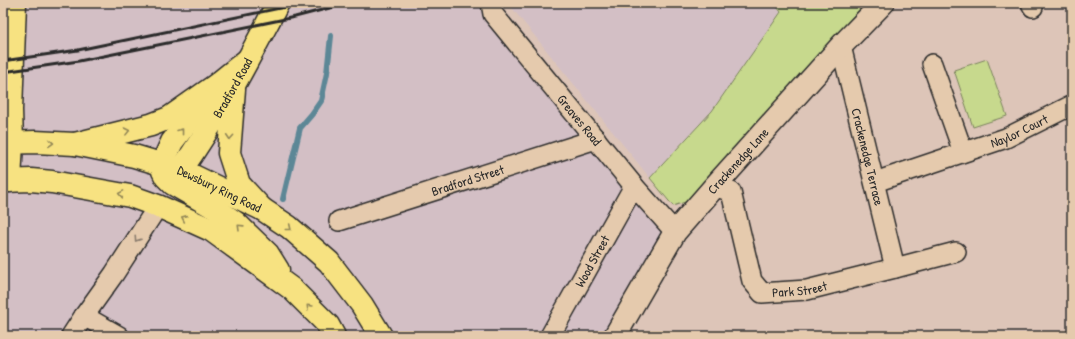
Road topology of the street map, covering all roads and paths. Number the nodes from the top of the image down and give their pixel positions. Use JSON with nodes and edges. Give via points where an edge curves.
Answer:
{"nodes":[{"id":1,"x":15,"y":3,"type":"edge"},
{"id":2,"x":278,"y":3,"type":"edge"},
{"id":3,"x":491,"y":3,"type":"edge"},
{"id":4,"x":883,"y":3,"type":"edge"},
{"id":5,"x":841,"y":46,"type":"junction"},
{"id":6,"x":932,"y":64,"type":"dead end"},
{"id":7,"x":225,"y":85,"type":"junction"},
{"id":8,"x":1072,"y":105,"type":"edge"},
{"id":9,"x":596,"y":139,"type":"junction"},
{"id":10,"x":7,"y":143,"type":"edge"},
{"id":11,"x":75,"y":144,"type":"junction"},
{"id":12,"x":963,"y":152,"type":"junction"},
{"id":13,"x":172,"y":173,"type":"junction"},
{"id":14,"x":6,"y":181,"type":"edge"},
{"id":15,"x":874,"y":182,"type":"junction"},
{"id":16,"x":634,"y":186,"type":"junction"},
{"id":17,"x":715,"y":186,"type":"junction"},
{"id":18,"x":158,"y":206,"type":"junction"},
{"id":19,"x":262,"y":208,"type":"junction"},
{"id":20,"x":339,"y":221,"type":"dead end"},
{"id":21,"x":675,"y":232,"type":"junction"},
{"id":22,"x":956,"y":252,"type":"dead end"},
{"id":23,"x":895,"y":268,"type":"junction"},
{"id":24,"x":292,"y":289,"type":"junction"},
{"id":25,"x":84,"y":316,"type":"junction"},
{"id":26,"x":71,"y":336,"type":"edge"},
{"id":27,"x":119,"y":336,"type":"edge"},
{"id":28,"x":334,"y":336,"type":"edge"},
{"id":29,"x":381,"y":336,"type":"edge"},
{"id":30,"x":550,"y":336,"type":"edge"},
{"id":31,"x":615,"y":336,"type":"edge"}],
"edges":[{"from":1,"to":10,"type":"main road","via":[[11,110]]},
{"from":2,"to":7,"type":"main road","name":"Bradford Road","via":[[247,60]]},
{"from":3,"to":9,"type":"street","name":"Greaves Road","via":[[493,14]]},
{"from":4,"to":5,"type":"street","name":"Crackenedge Lane"},
{"from":5,"to":15,"type":"street","name":"Crackenedge Terrace"},
{"from":5,"to":17,"type":"street","name":"Crackenedge Lane"},
{"from":6,"to":12,"type":"street"},
{"from":11,"to":7,"type":"main road","one_way":true,"via":[[169,118]]},
{"from":7,"to":13,"type":"main road","name":"Bradford Road","via":[[194,152]]},
{"from":7,"to":19,"type":"main road","one_way":true,"via":[[229,153],[239,184]]},
{"from":8,"to":12,"type":"street","name":"Naylor Court","via":[[1006,138]]},
{"from":9,"to":16,"type":"street","name":"Greaves Road"},
{"from":9,"to":20,"type":"street","name":"Bradford Street"},
{"from":10,"to":11,"type":"main road","name":"Dewsbury Ring Road","one_way":true},
{"from":10,"to":14,"type":"main road"},
{"from":11,"to":13,"type":"main road","name":"Dewsbury Ring Road","via":[[134,156]]},
{"from":12,"to":15,"type":"street","name":"Naylor Court"},
{"from":13,"to":18,"type":"main road","name":"Bradford Road"},
{"from":13,"to":19,"type":"main road","name":"Dewsbury Ring Road"},
{"from":24,"to":13,"type":"main road","one_way":true,"via":[[268,254],[235,222]]},
{"from":18,"to":14,"type":"main road","one_way":true,"via":[[130,196],[52,182]]},
{"from":15,"to":23,"type":"street","name":"Crackenedge Terrace"},
{"from":16,"to":21,"type":"street","name":"Greaves Road"},
{"from":16,"to":30,"type":"street","name":"Wood Street"},
{"from":17,"to":21,"type":"street","name":"Crackenedge Lane"},
{"from":17,"to":23,"type":"street","name":"Park Street","via":[[731,192],[752,281],[762,293],[807,290]]},
{"from":24,"to":18,"type":"main road","one_way":true,"via":[[211,230]]},
{"from":18,"to":25,"type":"street","one_way":true},
{"from":19,"to":29,"type":"main road","name":"Dewsbury Ring Road","one_way":true,"via":[[289,227],[329,262],[362,305]]},
{"from":21,"to":31,"type":"street","name":"Crackenedge Lane"},
{"from":22,"to":23,"type":"street","name":"Park Street"},
{"from":28,"to":24,"type":"main road","one_way":true,"via":[[328,325]]},
{"from":25,"to":26,"type":"street"},
{"from":25,"to":27,"type":"street"}]}
